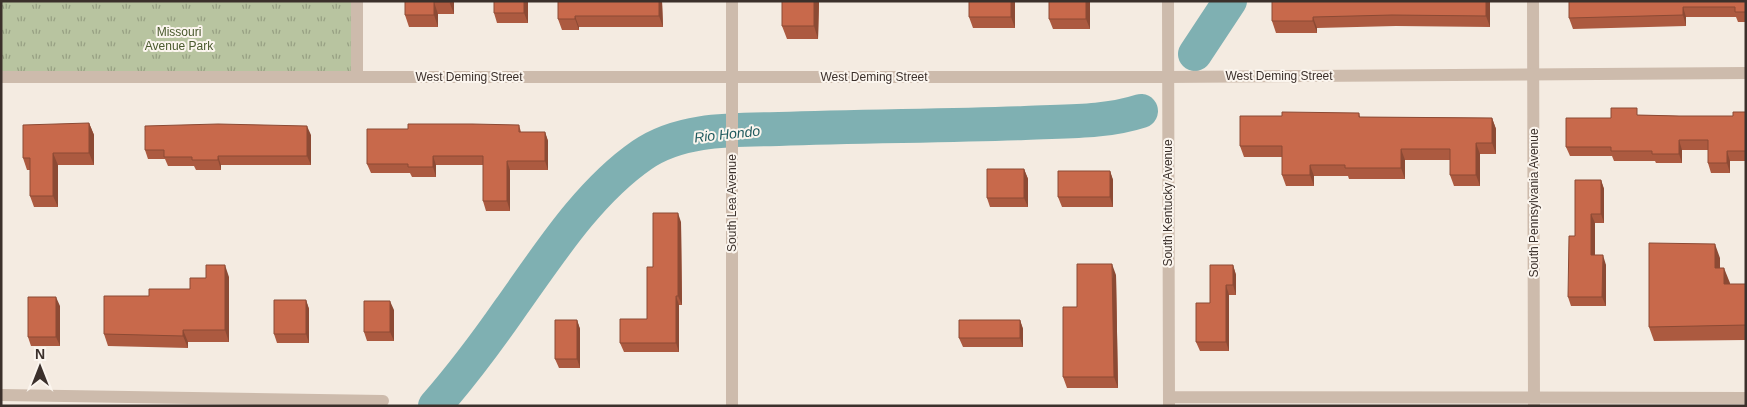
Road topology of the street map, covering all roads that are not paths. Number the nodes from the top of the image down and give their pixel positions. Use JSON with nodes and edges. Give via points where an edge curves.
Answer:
{"nodes":[{"id":1,"x":357,"y":1,"type":"edge"},
{"id":2,"x":732,"y":1,"type":"edge"},
{"id":3,"x":1168,"y":1,"type":"edge"},
{"id":4,"x":1533,"y":1,"type":"edge"},
{"id":5,"x":1534,"y":74,"type":"junction"},
{"id":6,"x":1746,"y":74,"type":"edge"},
{"id":7,"x":1,"y":77,"type":"edge"},
{"id":8,"x":356,"y":77,"type":"junction"},
{"id":9,"x":732,"y":77,"type":"junction"},
{"id":10,"x":1168,"y":77,"type":"junction"},
{"id":11,"x":1,"y":395,"type":"edge"},
{"id":12,"x":1746,"y":398,"type":"edge"},
{"id":13,"x":383,"y":401,"type":"dead end"},
{"id":14,"x":1169,"y":401,"type":"edge"},
{"id":15,"x":1534,"y":402,"type":"edge"},
{"id":16,"x":732,"y":406,"type":"edge"}],
"edges":[{"from":1,"to":8,"type":"street"},
{"from":2,"to":9,"type":"street","name":"South Lea Avenue"},
{"from":3,"to":10,"type":"street","name":"South Kentucky Avenue"},
{"from":4,"to":5,"type":"street","name":"South Pennsylvania Avenue"},
{"from":5,"to":6,"type":"street","name":"West Deming Street"},
{"from":5,"to":10,"type":"street","name":"West Deming Street"},
{"from":5,"to":15,"type":"street","name":"South Pennsylvania Avenue"},
{"from":7,"to":8,"type":"street","name":"West Deming Street"},
{"from":8,"to":9,"type":"street","name":"West Deming Street"},
{"from":9,"to":10,"type":"street","name":"West Deming Street"},
{"from":9,"to":16,"type":"street","name":"South Lea Avenue"},
{"from":10,"to":14,"type":"street","name":"South Kentucky Avenue"},
{"from":11,"to":13,"type":"street"},
{"from":12,"to":15,"type":"street"},
{"from":14,"to":15,"type":"street"}]}
